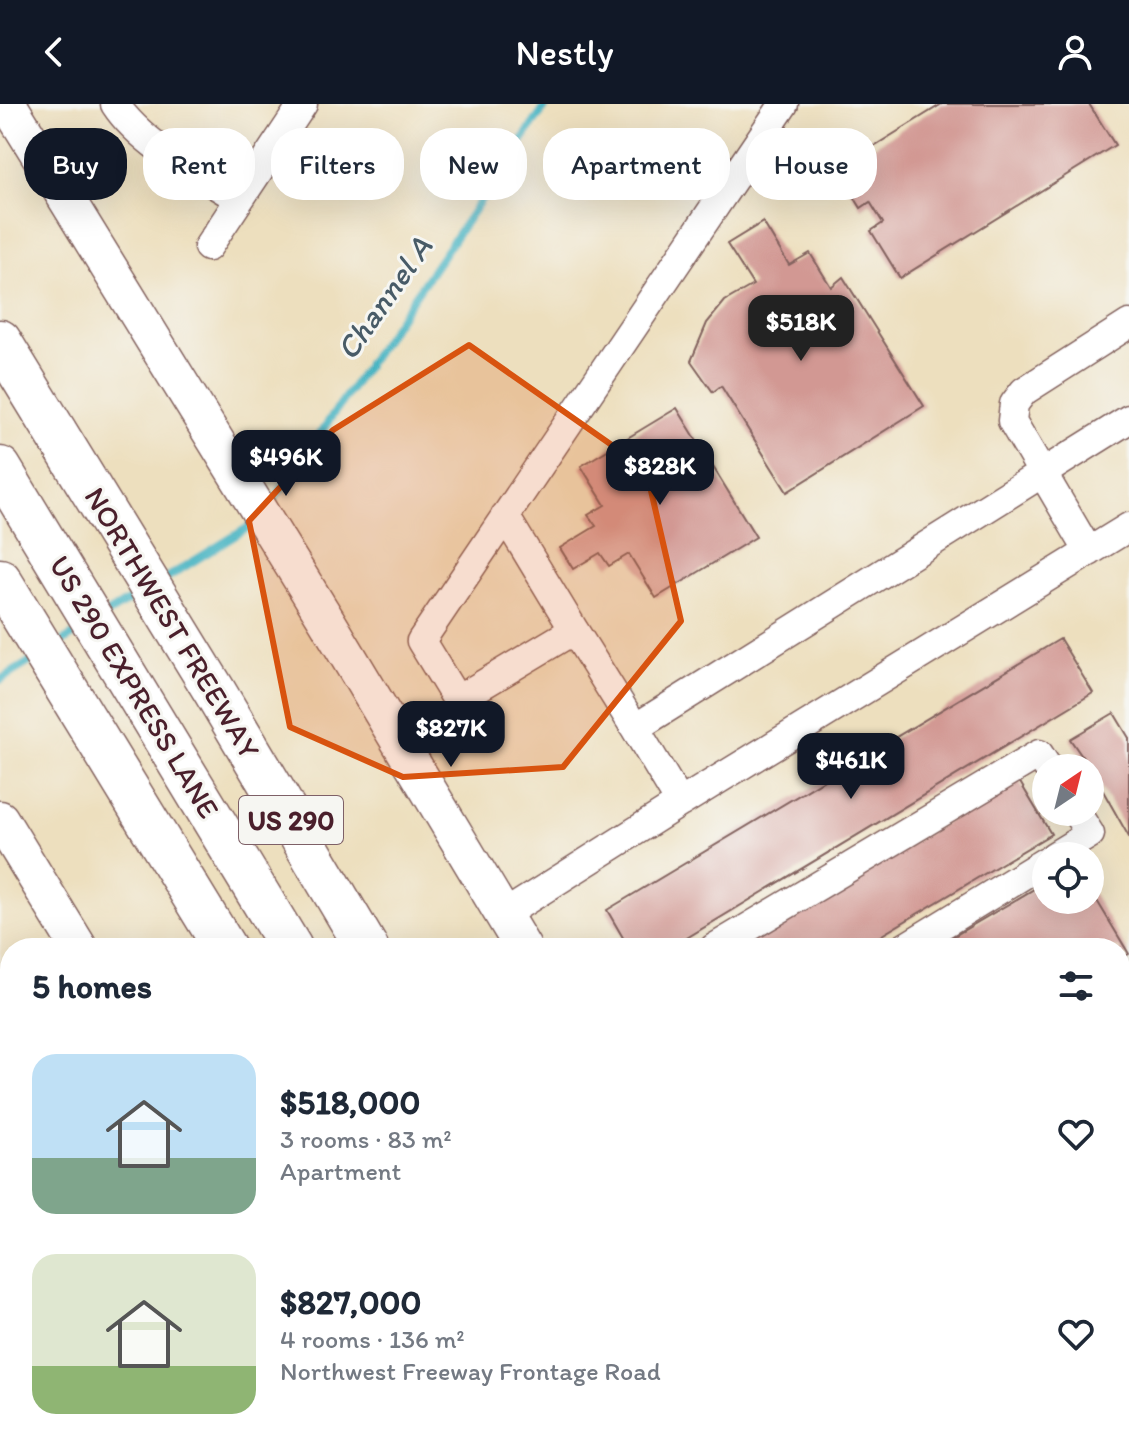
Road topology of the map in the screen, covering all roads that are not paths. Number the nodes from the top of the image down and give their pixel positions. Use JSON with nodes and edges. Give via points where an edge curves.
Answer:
{"nodes":[{"id":1,"x":8,"y":104,"type":"edge"},
{"id":2,"x":115,"y":104,"type":"edge"},
{"id":3,"x":303,"y":104,"type":"edge"},
{"id":4,"x":784,"y":104,"type":"edge"},
{"id":5,"x":143,"y":134,"type":"edge"},
{"id":6,"x":255,"y":175,"type":"edge"},
{"id":7,"x":238,"y":200,"type":"edge"},
{"id":8,"x":208,"y":247,"type":"dead end"},
{"id":9,"x":1129,"y":324,"type":"edge"},
{"id":10,"x":0,"y":341,"type":"edge"},
{"id":11,"x":1129,"y":419,"type":"edge"},
{"id":12,"x":0,"y":468,"type":"edge"},
{"id":13,"x":1041,"y":472,"type":"junction"},
{"id":14,"x":505,"y":516,"type":"junction"},
{"id":15,"x":1129,"y":527,"type":"edge"},
{"id":16,"x":1089,"y":552,"type":"junction"},
{"id":17,"x":0,"y":580,"type":"edge"},
{"id":18,"x":574,"y":630,"type":"junction"},
{"id":19,"x":635,"y":728,"type":"junction"},
{"id":20,"x":1032,"y":758,"type":"edge"},
{"id":21,"x":680,"y":803,"type":"junction"},
{"id":22,"x":0,"y":819,"type":"edge"},
{"id":23,"x":1085,"y":826,"type":"edge"},
{"id":24,"x":1077,"y":842,"type":"edge"},
{"id":25,"x":1032,"y":870,"type":"edge"},
{"id":26,"x":503,"y":915,"type":"junction"},
{"id":27,"x":73,"y":938,"type":"edge"},
{"id":28,"x":219,"y":938,"type":"edge"},
{"id":29,"x":285,"y":938,"type":"edge"},
{"id":30,"x":361,"y":938,"type":"edge"},
{"id":31,"x":517,"y":938,"type":"edge"},
{"id":32,"x":731,"y":938,"type":"edge"},
{"id":33,"x":920,"y":938,"type":"edge"}],
"edges":[{"from":1,"to":26,"type":"main road"},
{"from":2,"to":5,"type":"lane"},
{"from":3,"to":6,"type":"lane"},
{"from":4,"to":14,"type":"lane"},
{"from":7,"to":8,"type":"lane"},
{"from":9,"to":13,"type":"lane","via":[[1036,381],[1014,404],[1012,421]]},
{"from":10,"to":30,"type":"highway","name":"NORTHWEST FREEWAY","number":"US 290"},
{"from":11,"to":13,"type":"lane"},
{"from":12,"to":29,"type":"highway","name":"US 290 EXPRESS LANE"},
{"from":13,"to":16,"type":"lane"},
{"from":13,"to":19,"type":"lane"},
{"from":14,"to":18,"type":"lane"},
{"from":14,"to":18,"type":"lane","via":[[421,641],[457,700]]},
{"from":15,"to":16,"type":"lane"},
{"from":16,"to":21,"type":"lane"},
{"from":17,"to":28,"type":"highway"},
{"from":18,"to":19,"type":"lane"},
{"from":19,"to":21,"type":"lane"},
{"from":20,"to":32,"type":"lane"},
{"from":21,"to":26,"type":"lane"},
{"from":22,"to":27,"type":"main road"},
{"from":23,"to":24,"type":"lane","via":[[1090,834]]},
{"from":25,"to":33,"type":"lane"},
{"from":26,"to":31,"type":"main road"}]}
